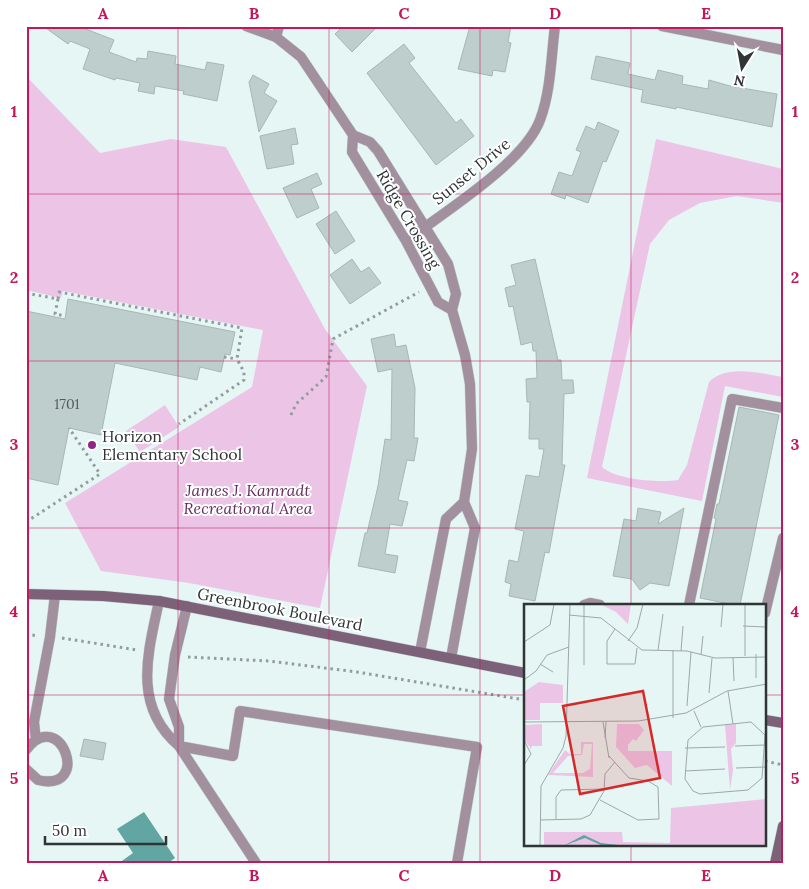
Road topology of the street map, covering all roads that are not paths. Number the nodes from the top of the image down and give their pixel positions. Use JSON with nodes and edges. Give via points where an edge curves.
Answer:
{"nodes":[{"id":1,"x":246,"y":26,"type":"edge"},
{"id":2,"x":279,"y":26,"type":"edge"},
{"id":3,"x":555,"y":26,"type":"edge"},
{"id":4,"x":662,"y":26,"type":"edge"},
{"id":5,"x":276,"y":37,"type":"junction"},
{"id":6,"x":783,"y":50,"type":"edge"},
{"id":7,"x":354,"y":135,"type":"junction"},
{"id":8,"x":426,"y":226,"type":"junction"},
{"id":9,"x":406,"y":241,"type":"junction"},
{"id":10,"x":452,"y":310,"type":"junction"},
{"id":11,"x":783,"y":408,"type":"edge"},
{"id":12,"x":464,"y":502,"type":"junction"},
{"id":13,"x":783,"y":538,"type":"edge"},
{"id":14,"x":26,"y":594,"type":"edge"},
{"id":15,"x":55,"y":595,"type":"junction"},
{"id":16,"x":160,"y":601,"type":"junction"},
{"id":17,"x":689,"y":604,"type":"edge"},
{"id":18,"x":187,"y":606,"type":"junction"},
{"id":19,"x":766,"y":609,"type":"edge"},
{"id":20,"x":420,"y":652,"type":"junction"},
{"id":21,"x":451,"y":658,"type":"junction"},
{"id":22,"x":524,"y":672,"type":"edge"},
{"id":23,"x":766,"y":720,"type":"edge"},
{"id":24,"x":783,"y":723,"type":"edge"},
{"id":25,"x":36,"y":740,"type":"junction"},
{"id":26,"x":179,"y":746,"type":"junction"},
{"id":27,"x":26,"y":750,"type":"edge"},
{"id":28,"x":26,"y":769,"type":"edge"},
{"id":29,"x":783,"y":826,"type":"edge"},
{"id":30,"x":256,"y":863,"type":"edge"},
{"id":31,"x":457,"y":863,"type":"edge"},
{"id":32,"x":774,"y":863,"type":"edge"}],
"edges":[{"from":1,"to":5,"type":"street","name":"Ridge Crossing"},
{"from":2,"to":5,"type":"street"},
{"from":3,"to":8,"type":"street","name":"Sunset Drive","via":[[544,109],[527,144],[508,163]]},
{"from":4,"to":6,"type":"street"},
{"from":5,"to":7,"type":"street","name":"Ridge Crossing","via":[[301,57]]},
{"from":7,"to":8,"type":"street","name":"Ridge Crossing","via":[[370,142],[378,151]]},
{"from":7,"to":9,"type":"street","name":"Ridge Crossing","via":[[352,152]]},
{"from":8,"to":9,"type":"street","name":"Sunset Drive"},
{"from":8,"to":10,"type":"street","name":"Ridge Crossing","via":[[448,264],[456,294]]},
{"from":9,"to":10,"type":"street","name":"Ridge Crossing","via":[[438,302]]},
{"from":10,"to":12,"type":"street","name":"Ridge Crossing","via":[[465,355],[472,405],[472,449]]},
{"from":11,"to":17,"type":"street","via":[[732,398]]},
{"from":12,"to":20,"type":"street","via":[[446,519]]},
{"from":12,"to":21,"type":"street","via":[[475,528]]},
{"from":13,"to":19,"type":"street"},
{"from":14,"to":15,"type":"main road","name":"Greenbrook Boulevard"},
{"from":15,"to":16,"type":"main road","name":"Greenbrook Boulevard"},
{"from":15,"to":25,"type":"street","via":[[34,722]]},
{"from":16,"to":18,"type":"main road","name":"Greenbrook Boulevard"},
{"from":16,"to":26,"type":"street","via":[[146,683],[152,710],[169,737]]},
{"from":18,"to":20,"type":"main road","name":"Greenbrook Boulevard"},
{"from":18,"to":26,"type":"street","via":[[168,699],[179,727]]},
{"from":20,"to":21,"type":"main road","name":"Greenbrook Boulevard"},
{"from":21,"to":22,"type":"main road","name":"Greenbrook Boulevard"},
{"from":23,"to":24,"type":"main road"},
{"from":25,"to":27,"type":"street"},
{"from":25,"to":28,"type":"street","via":[[51,738],[63,746],[67,752],[67,766],[58,778],[45,782],[31,777]]},
{"from":26,"to":30,"type":"street"},
{"from":26,"to":31,"type":"street","via":[[233,756],[240,712],[477,747]]},
{"from":29,"to":32,"type":"main road"}]}
